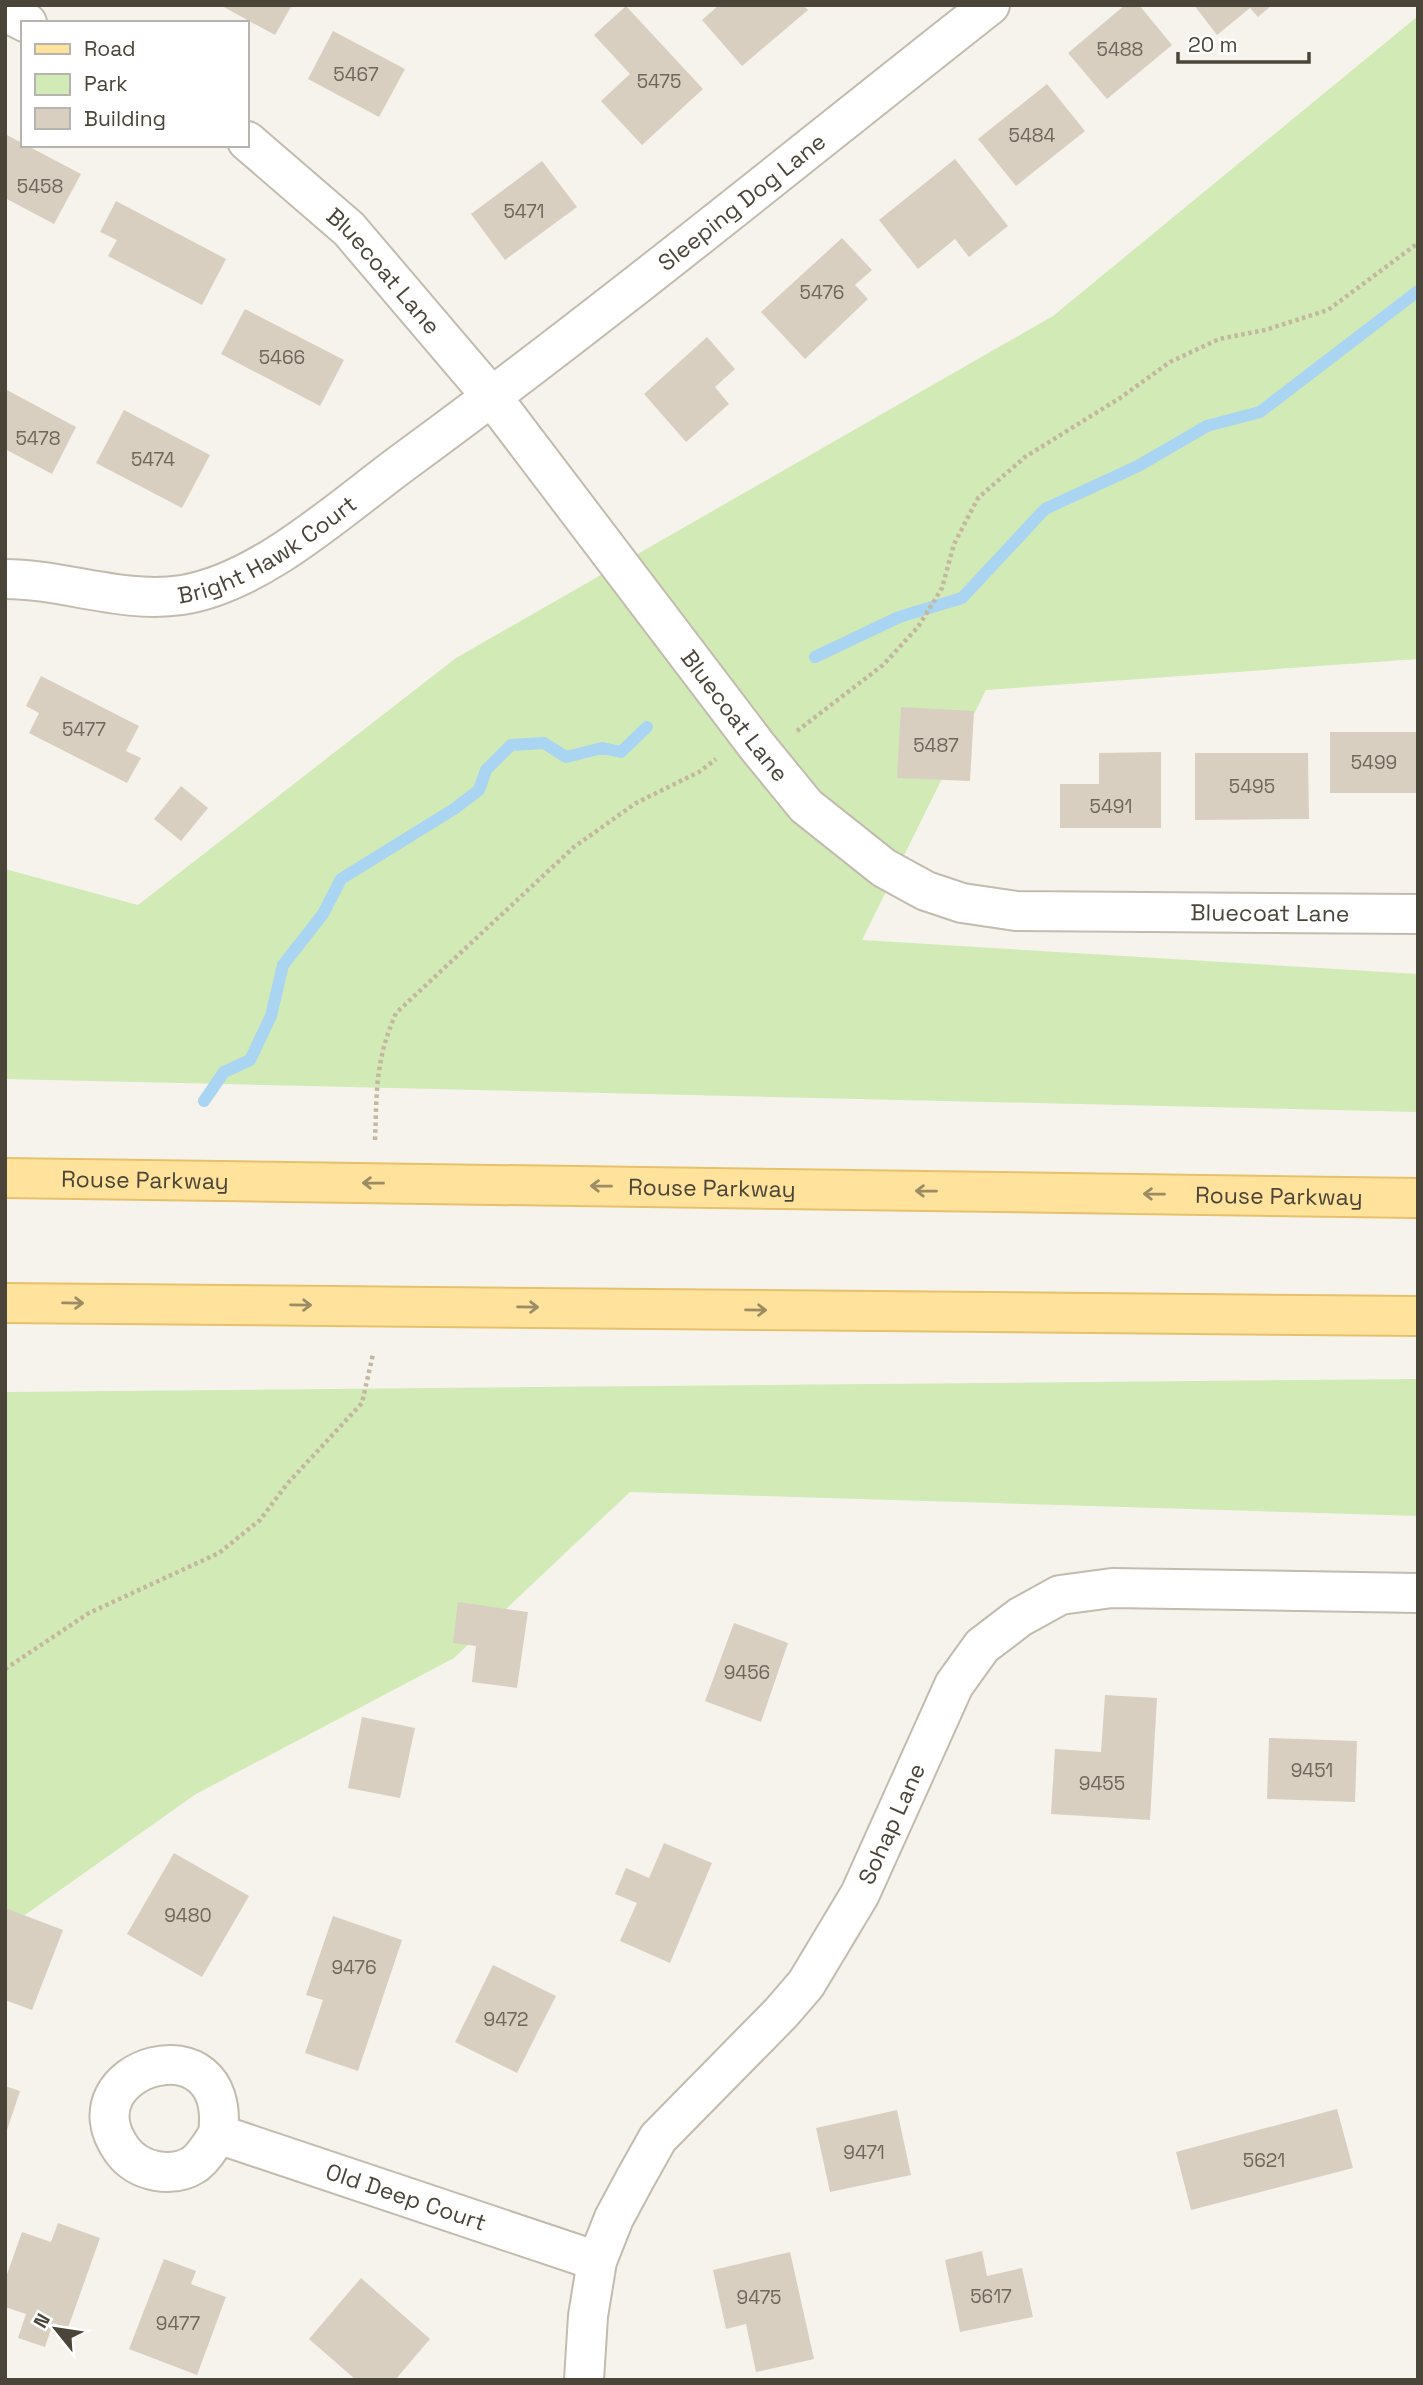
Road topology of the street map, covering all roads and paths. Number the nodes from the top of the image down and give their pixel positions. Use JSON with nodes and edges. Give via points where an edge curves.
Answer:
{"nodes":[{"id":1,"x":990,"y":5,"type":"edge"},
{"id":2,"x":5,"y":12,"type":"edge"},
{"id":3,"x":23,"y":21,"type":"edge"},
{"id":4,"x":248,"y":142,"type":"edge"},
{"id":5,"x":1418,"y":243,"type":"edge"},
{"id":6,"x":492,"y":397,"type":"junction"},
{"id":7,"x":5,"y":579,"type":"edge"},
{"id":8,"x":787,"y":739,"type":"dead end"},
{"id":9,"x":723,"y":754,"type":"dead end"},
{"id":10,"x":1418,"y":914,"type":"edge"},
{"id":11,"x":375,"y":1140,"type":"dead end"},
{"id":12,"x":5,"y":1178,"type":"edge"},
{"id":13,"x":1418,"y":1198,"type":"edge"},
{"id":14,"x":5,"y":1303,"type":"edge"},
{"id":15,"x":1418,"y":1316,"type":"edge"},
{"id":16,"x":373,"y":1354,"type":"dead end"},
{"id":17,"x":1418,"y":1593,"type":"edge"},
{"id":18,"x":5,"y":1670,"type":"edge"},
{"id":19,"x":218,"y":2134,"type":"dead end"},
{"id":20,"x":597,"y":2261,"type":"junction"},
{"id":21,"x":584,"y":2380,"type":"edge"}],
"edges":[{"from":1,"to":6,"type":"street","name":"Sleeping Dog Lane"},
{"from":2,"to":3,"type":"street"},
{"from":4,"to":6,"type":"street","name":"Bluecoat Lane","via":[[349,229]]},
{"from":5,"to":8,"type":"path","via":[[1328,310],[1219,339],[1170,362],[1025,457],[978,498],[954,544],[943,588],[918,627],[883,665]]},
{"from":6,"to":7,"type":"street","name":"Bright Hawk Court","via":[[282,552],[232,579],[182,595],[134,596],[40,579]]},
{"from":6,"to":10,"type":"street","name":"Bluecoat Lane","via":[[806,806],[884,868],[962,904],[1016,911]]},
{"from":9,"to":11,"type":"path","via":[[699,772],[636,803],[574,847],[396,1013],[377,1070]]},
{"from":13,"to":12,"type":"main road","name":"Rouse Parkway","one_way":true},
{"from":14,"to":15,"type":"main road","one_way":true},
{"from":16,"to":18,"type":"path","via":[[362,1403],[260,1520],[219,1553],[89,1613]]},
{"from":17,"to":20,"type":"street","name":"Sohap Lane","via":[[1112,1588],[1060,1595],[982,1646],[954,1685],[860,1894],[806,1984],[658,2138],[614,2218]]},
{"from":19,"to":20,"type":"street","name":"Old Deep Court"},
{"from":20,"to":21,"type":"street","name":"Sohap Lane"}]}
